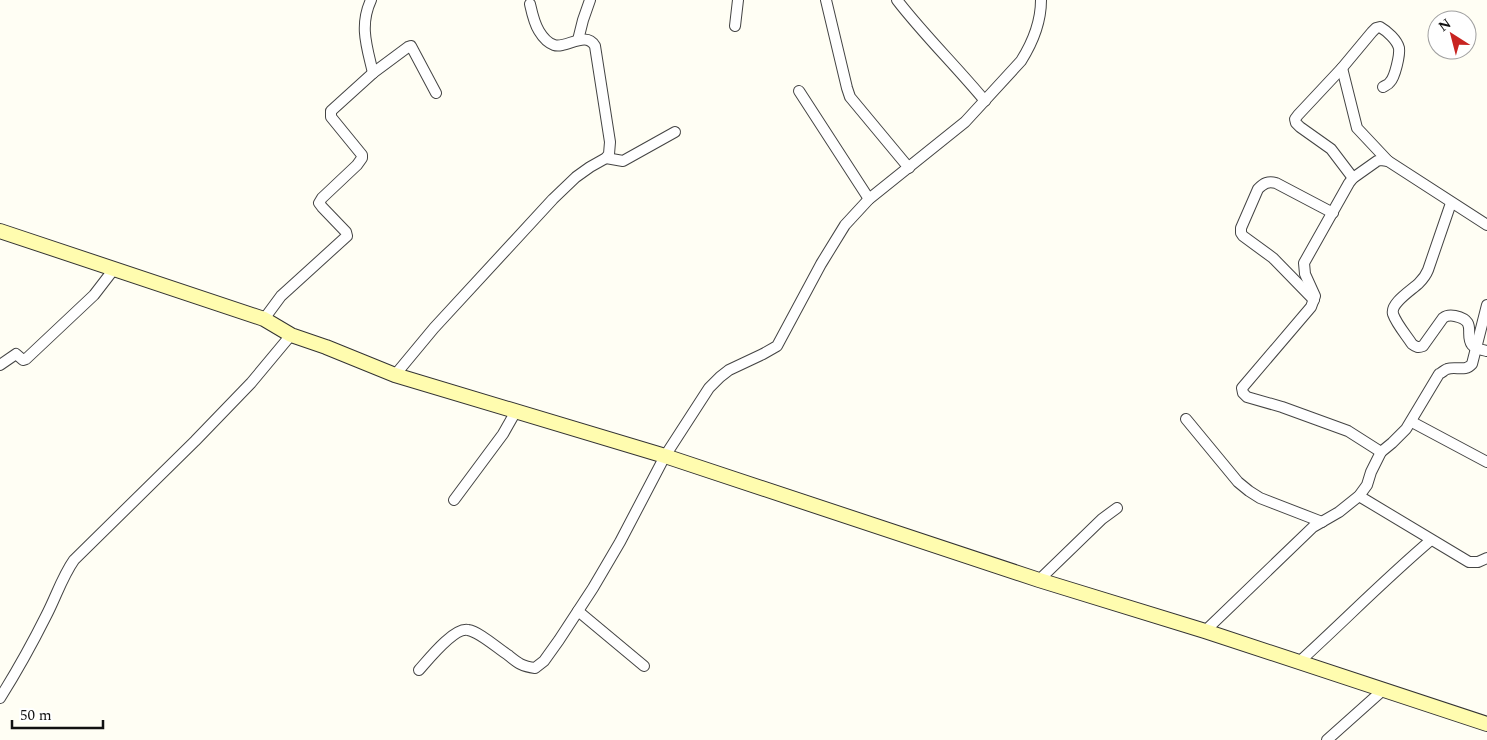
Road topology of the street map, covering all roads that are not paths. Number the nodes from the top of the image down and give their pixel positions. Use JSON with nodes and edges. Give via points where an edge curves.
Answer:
{"nodes":[{"id":1,"x":371,"y":0,"type":"edge"},
{"id":2,"x":590,"y":0,"type":"edge"},
{"id":3,"x":738,"y":0,"type":"edge"},
{"id":4,"x":826,"y":0,"type":"edge"},
{"id":5,"x":897,"y":0,"type":"edge"},
{"id":6,"x":1041,"y":0,"type":"edge"},
{"id":7,"x":530,"y":4,"type":"dead end"},
{"id":8,"x":735,"y":26,"type":"dead end"},
{"id":9,"x":578,"y":40,"type":"junction"},
{"id":10,"x":1342,"y":68,"type":"junction"},
{"id":11,"x":373,"y":74,"type":"junction"},
{"id":12,"x":1383,"y":86,"type":"dead end"},
{"id":13,"x":800,"y":91,"type":"dead end"},
{"id":14,"x":436,"y":93,"type":"dead end"},
{"id":15,"x":985,"y":101,"type":"junction"},
{"id":16,"x":674,"y":132,"type":"dead end"},
{"id":17,"x":606,"y":158,"type":"junction"},
{"id":18,"x":1388,"y":161,"type":"junction"},
{"id":19,"x":909,"y":168,"type":"junction"},
{"id":20,"x":1353,"y":178,"type":"junction"},
{"id":21,"x":869,"y":199,"type":"junction"},
{"id":22,"x":1451,"y":203,"type":"junction"},
{"id":23,"x":1333,"y":213,"type":"junction"},
{"id":24,"x":1487,"y":225,"type":"edge"},
{"id":25,"x":0,"y":231,"type":"edge"},
{"id":26,"x":114,"y":269,"type":"junction"},
{"id":27,"x":1314,"y":300,"type":"junction"},
{"id":28,"x":1487,"y":305,"type":"edge"},
{"id":29,"x":264,"y":319,"type":"junction"},
{"id":30,"x":292,"y":335,"type":"junction"},
{"id":31,"x":1476,"y":348,"type":"junction"},
{"id":32,"x":1487,"y":351,"type":"edge"},
{"id":33,"x":0,"y":365,"type":"edge"},
{"id":34,"x":395,"y":375,"type":"junction"},
{"id":35,"x":516,"y":411,"type":"junction"},
{"id":36,"x":1186,"y":419,"type":"dead end"},
{"id":37,"x":1412,"y":422,"type":"junction"},
{"id":38,"x":1380,"y":452,"type":"junction"},
{"id":39,"x":665,"y":456,"type":"junction"},
{"id":40,"x":1487,"y":462,"type":"edge"},
{"id":41,"x":1359,"y":496,"type":"junction"},
{"id":42,"x":454,"y":500,"type":"dead end"},
{"id":43,"x":1117,"y":508,"type":"dead end"},
{"id":44,"x":1322,"y":522,"type":"junction"},
{"id":45,"x":1431,"y":540,"type":"junction"},
{"id":46,"x":1487,"y":558,"type":"edge"},
{"id":47,"x":1039,"y":580,"type":"junction"},
{"id":48,"x":578,"y":611,"type":"junction"},
{"id":49,"x":1206,"y":631,"type":"junction"},
{"id":50,"x":1299,"y":662,"type":"junction"},
{"id":51,"x":644,"y":666,"type":"dead end"},
{"id":52,"x":419,"y":670,"type":"dead end"},
{"id":53,"x":1383,"y":690,"type":"junction"},
{"id":54,"x":0,"y":698,"type":"edge"},
{"id":55,"x":1487,"y":724,"type":"edge"},
{"id":56,"x":1327,"y":740,"type":"edge"}],
"edges":[{"from":1,"to":11,"type":"street","via":[[364,27]]},
{"from":2,"to":9,"type":"street"},
{"from":3,"to":8,"type":"street"},
{"from":4,"to":19,"type":"street","via":[[850,97]]},
{"from":5,"to":15,"type":"street"},
{"from":6,"to":15,"type":"street","via":[[1039,23],[1027,52]]},
{"from":7,"to":9,"type":"street","via":[[538,31],[549,42],[557,45]]},
{"from":9,"to":17,"type":"street","via":[[589,40],[594,46],[610,142]]},
{"from":10,"to":12,"type":"street","via":[[1380,27],[1399,49],[1393,78]]},
{"from":10,"to":18,"type":"street","via":[[1357,128]]},
{"from":10,"to":20,"type":"street","via":[[1295,119],[1300,127],[1331,149]]},
{"from":11,"to":14,"type":"street","via":[[411,46]]},
{"from":11,"to":29,"type":"street","via":[[331,113],[362,155],[362,160],[319,203],[347,236],[281,296]]},
{"from":13,"to":21,"type":"street"},
{"from":15,"to":19,"type":"street","via":[[965,122]]},
{"from":16,"to":17,"type":"street","via":[[623,161]]},
{"from":17,"to":34,"type":"street","via":[[576,177],[554,198]]},
{"from":18,"to":20,"type":"street","via":[[1381,160]]},
{"from":18,"to":22,"type":"street"},
{"from":19,"to":21,"type":"street"},
{"from":20,"to":23,"type":"street"},
{"from":21,"to":39,"type":"street","via":[[845,225],[777,346],[720,377],[709,388]]},
{"from":22,"to":24,"type":"street"},
{"from":22,"to":31,"type":"street","via":[[1424,278],[1395,304],[1393,314],[1412,344],[1420,348],[1443,318],[1462,318],[1469,327],[1470,342]]},
{"from":23,"to":27,"type":"street","via":[[1304,263]]},
{"from":23,"to":27,"type":"street","via":[[1269,182],[1258,189],[1241,228],[1243,236],[1273,258]]},
{"from":25,"to":26,"type":"street"},
{"from":26,"to":29,"type":"street"},
{"from":26,"to":33,"type":"street","via":[[94,295],[26,359],[16,354]]},
{"from":27,"to":38,"type":"street","via":[[1305,315],[1245,383],[1244,393],[1252,399],[1348,431]]},
{"from":28,"to":31,"type":"street"},
{"from":29,"to":30,"type":"street"},
{"from":30,"to":34,"type":"street"},
{"from":30,"to":54,"type":"street","via":[[245,390],[74,560],[30,649]]},
{"from":31,"to":32,"type":"street"},
{"from":31,"to":37,"type":"street","via":[[1470,367],[1446,369],[1439,374]]},
{"from":34,"to":35,"type":"street"},
{"from":35,"to":39,"type":"street"},
{"from":35,"to":42,"type":"street"},
{"from":36,"to":44,"type":"street","via":[[1249,491]]},
{"from":37,"to":38,"type":"street"},
{"from":37,"to":40,"type":"street"},
{"from":38,"to":41,"type":"street"},
{"from":39,"to":47,"type":"street"},
{"from":39,"to":48,"type":"street","via":[[620,542]]},
{"from":41,"to":44,"type":"street"},
{"from":41,"to":45,"type":"street"},
{"from":43,"to":47,"type":"street"},
{"from":44,"to":49,"type":"street"},
{"from":45,"to":46,"type":"street","via":[[1469,562]]},
{"from":45,"to":50,"type":"street"},
{"from":47,"to":49,"type":"street"},
{"from":48,"to":51,"type":"street"},
{"from":48,"to":52,"type":"street","via":[[544,661],[535,668],[524,667],[467,629],[448,639]]},
{"from":49,"to":50,"type":"street"},
{"from":50,"to":53,"type":"street"},
{"from":53,"to":55,"type":"street"},
{"from":53,"to":56,"type":"street"}]}
